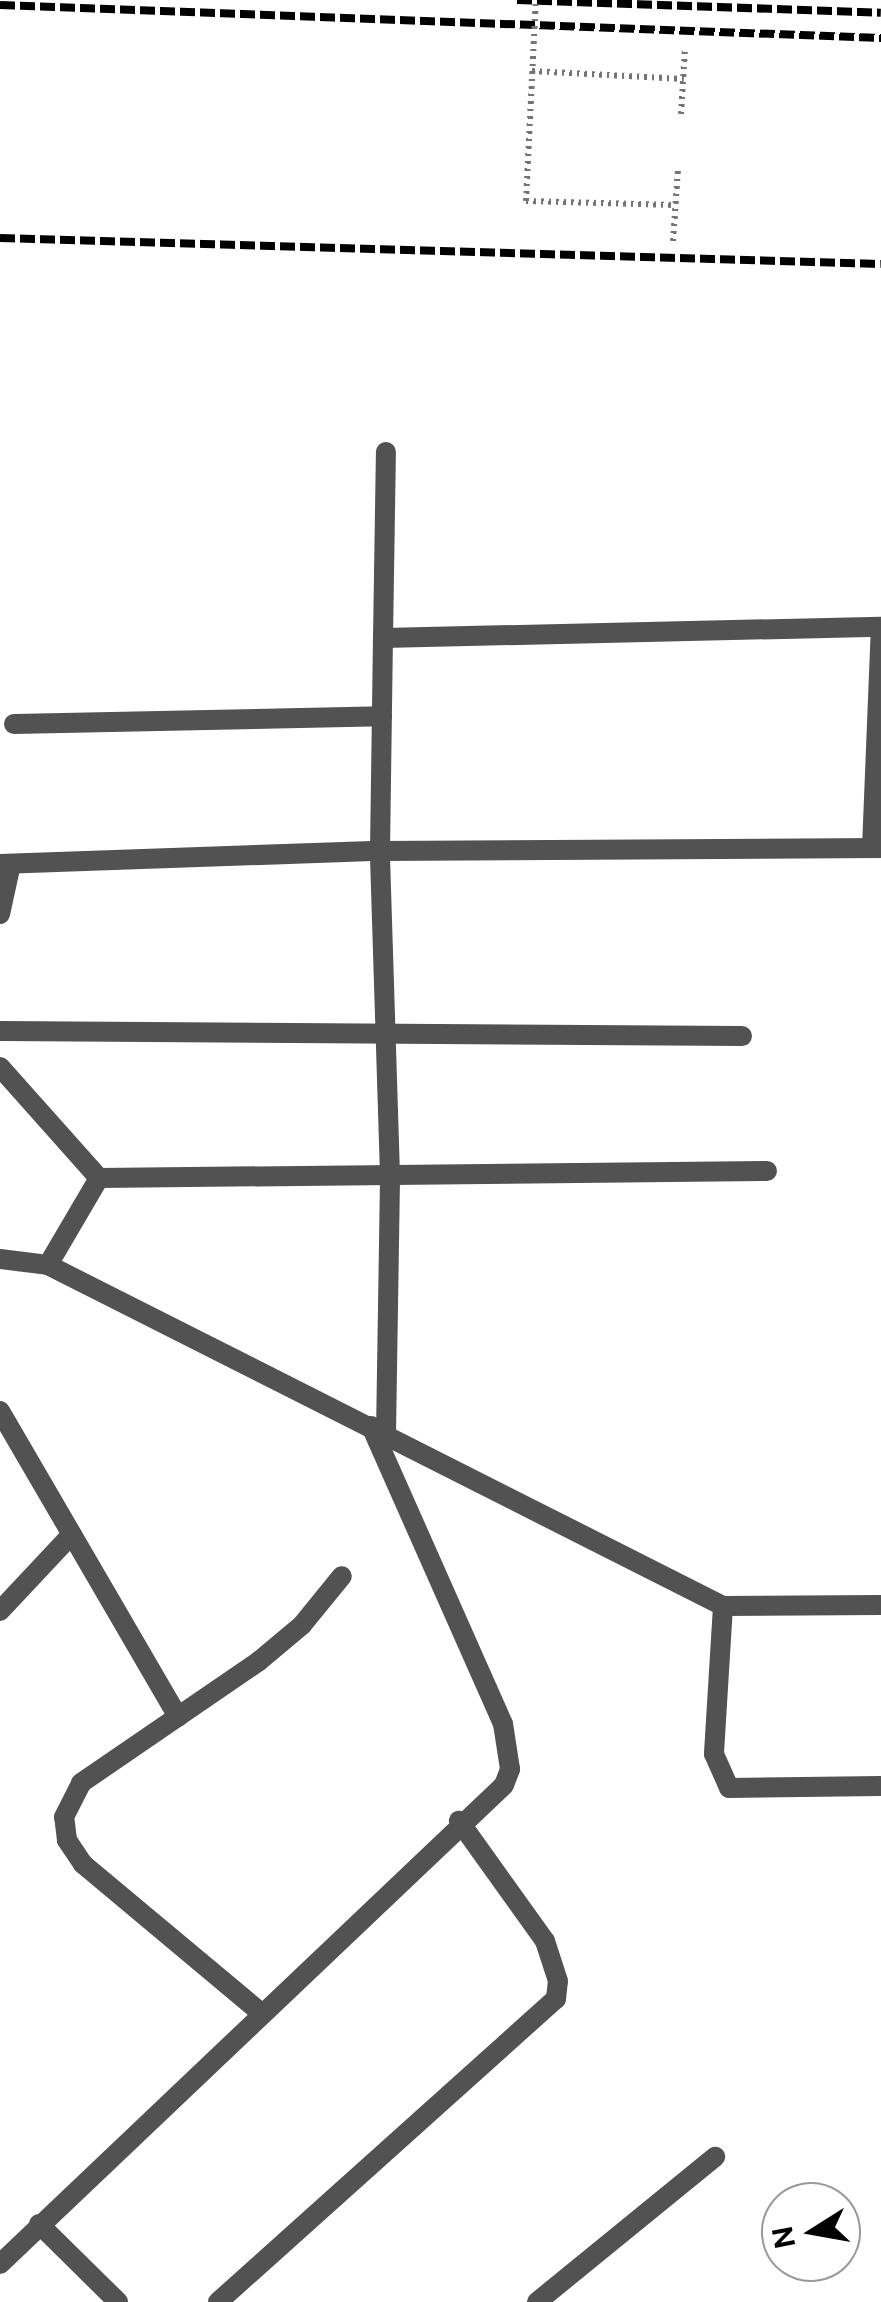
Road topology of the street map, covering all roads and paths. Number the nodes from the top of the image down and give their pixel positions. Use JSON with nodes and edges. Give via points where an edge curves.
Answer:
{"nodes":[{"id":1,"x":536,"y":0,"type":"edge"},
{"id":2,"x":685,"y":48,"type":"dead end"},
{"id":3,"x":532,"y":71,"type":"junction"},
{"id":4,"x":684,"y":80,"type":"junction"},
{"id":5,"x":681,"y":114,"type":"dead end"},
{"id":6,"x":678,"y":169,"type":"dead end"},
{"id":7,"x":675,"y":205,"type":"junction"},
{"id":8,"x":673,"y":242,"type":"dead end"},
{"id":9,"x":386,"y":452,"type":"dead end"},
{"id":10,"x":881,"y":627,"type":"edge"},
{"id":11,"x":384,"y":638,"type":"junction"},
{"id":12,"x":382,"y":716,"type":"junction"},
{"id":13,"x":14,"y":724,"type":"dead end"},
{"id":14,"x":876,"y":848,"type":"edge"},
{"id":15,"x":380,"y":851,"type":"junction"},
{"id":16,"x":6,"y":864,"type":"edge"},
{"id":17,"x":0,"y":914,"type":"edge"},
{"id":18,"x":0,"y":1031,"type":"edge"},
{"id":19,"x":386,"y":1033,"type":"junction"},
{"id":20,"x":742,"y":1036,"type":"dead end"},
{"id":21,"x":0,"y":1067,"type":"edge"},
{"id":22,"x":768,"y":1171,"type":"dead end"},
{"id":23,"x":390,"y":1174,"type":"junction"},
{"id":24,"x":99,"y":1178,"type":"junction"},
{"id":25,"x":0,"y":1259,"type":"edge"},
{"id":26,"x":48,"y":1265,"type":"junction"},
{"id":27,"x":0,"y":1410,"type":"edge"},
{"id":28,"x":378,"y":1430,"type":"junction"},
{"id":29,"x":72,"y":1534,"type":"junction"},
{"id":30,"x":342,"y":1576,"type":"dead end"},
{"id":31,"x":881,"y":1605,"type":"edge"},
{"id":32,"x":723,"y":1606,"type":"junction"},
{"id":33,"x":0,"y":1611,"type":"edge"},
{"id":34,"x":178,"y":1717,"type":"junction"},
{"id":35,"x":881,"y":1786,"type":"edge"},
{"id":36,"x":460,"y":1821,"type":"junction"},
{"id":37,"x":260,"y":2012,"type":"junction"},
{"id":38,"x":715,"y":2157,"type":"dead end"},
{"id":39,"x":38,"y":2224,"type":"junction"},
{"id":40,"x":0,"y":2264,"type":"edge"},
{"id":41,"x":118,"y":2302,"type":"edge"},
{"id":42,"x":218,"y":2302,"type":"edge"},
{"id":43,"x":537,"y":2302,"type":"edge"}],
"edges":[{"from":1,"to":3,"type":"path","bridge":true},
{"from":2,"to":4,"type":"path"},
{"from":3,"to":4,"type":"path"},
{"from":3,"to":7,"type":"path","bridge":true,"via":[[526,201]]},
{"from":4,"to":5,"type":"path"},
{"from":6,"to":7,"type":"path"},
{"from":7,"to":8,"type":"path"},
{"from":9,"to":11,"type":"street"},
{"from":10,"to":11,"type":"street"},
{"from":10,"to":14,"type":"street"},
{"from":11,"to":12,"type":"street"},
{"from":12,"to":13,"type":"street"},
{"from":12,"to":15,"type":"street"},
{"from":14,"to":15,"type":"street"},
{"from":15,"to":16,"type":"street"},
{"from":15,"to":19,"type":"street"},
{"from":16,"to":17,"type":"street"},
{"from":18,"to":19,"type":"street"},
{"from":19,"to":20,"type":"street"},
{"from":19,"to":23,"type":"street"},
{"from":21,"to":24,"type":"street"},
{"from":22,"to":23,"type":"street"},
{"from":23,"to":24,"type":"street"},
{"from":23,"to":28,"type":"street"},
{"from":24,"to":26,"type":"street"},
{"from":25,"to":26,"type":"street"},
{"from":26,"to":28,"type":"street"},
{"from":27,"to":29,"type":"street"},
{"from":28,"to":32,"type":"street"},
{"from":28,"to":36,"type":"street","via":[[503,1724],[510,1770],[504,1785]]},
{"from":29,"to":33,"type":"street"},
{"from":29,"to":34,"type":"street"},
{"from":30,"to":34,"type":"street","via":[[302,1624]]},
{"from":31,"to":32,"type":"street"},
{"from":32,"to":35,"type":"street","via":[[714,1754],[730,1788]]},
{"from":34,"to":37,"type":"street","via":[[81,1783],[68,1800],[67,1840],[83,1864]]},
{"from":36,"to":37,"type":"street"},
{"from":36,"to":42,"type":"street","via":[[546,1941],[558,1981],[556,1999]]},
{"from":37,"to":39,"type":"street"},
{"from":38,"to":43,"type":"street"},
{"from":39,"to":40,"type":"street"},
{"from":39,"to":41,"type":"street"}]}
